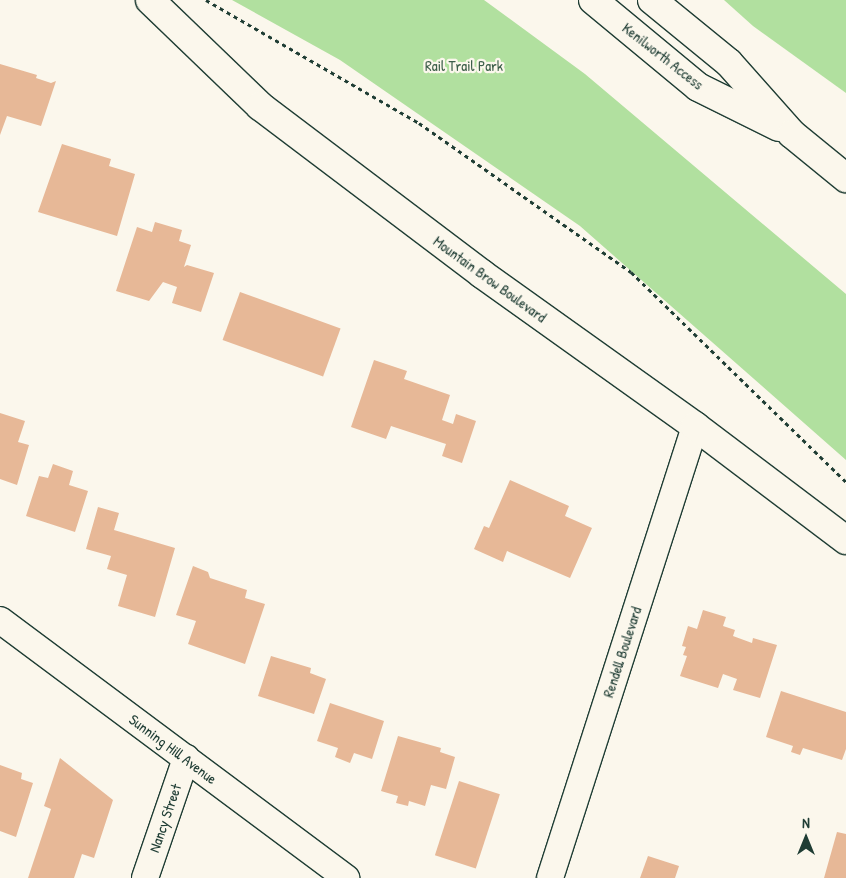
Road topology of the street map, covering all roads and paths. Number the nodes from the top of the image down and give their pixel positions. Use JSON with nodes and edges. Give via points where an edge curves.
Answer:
{"nodes":[{"id":1,"x":150,"y":0,"type":"edge"},
{"id":2,"x":206,"y":0,"type":"edge"},
{"id":3,"x":592,"y":0,"type":"edge"},
{"id":4,"x":652,"y":0,"type":"edge"},
{"id":5,"x":792,"y":134,"type":"junction"},
{"id":6,"x":846,"y":178,"type":"edge"},
{"id":7,"x":695,"y":426,"type":"junction"},
{"id":8,"x":846,"y":482,"type":"edge"},
{"id":9,"x":846,"y":540,"type":"edge"},
{"id":10,"x":0,"y":620,"type":"edge"},
{"id":11,"x":186,"y":758,"type":"junction"},
{"id":12,"x":145,"y":878,"type":"edge"},
{"id":13,"x":346,"y":878,"type":"edge"},
{"id":14,"x":550,"y":878,"type":"edge"}],
"edges":[{"from":1,"to":7,"type":"main road","name":"Mountain Brow Boulevard","via":[[260,106],[482,274]]},
{"from":2,"to":8,"type":"path","via":[[419,123],[631,272]]},
{"from":3,"to":5,"type":"main road","name":"Kenilworth Access","via":[[698,87]]},
{"from":4,"to":5,"type":"main road","name":"Kenilworth Access","via":[[729,63]]},
{"from":5,"to":6,"type":"main road","name":"Kenilworth Access"},
{"from":7,"to":9,"type":"main road","name":"Mountain Brow Boulevard"},
{"from":7,"to":14,"type":"street","name":"Rendell Boulevard"},
{"from":10,"to":11,"type":"street","name":"Sunning Hill Avenue"},
{"from":11,"to":12,"type":"street","name":"Nancy Street"},
{"from":11,"to":13,"type":"street","name":"Sunning Hill Avenue"}]}
